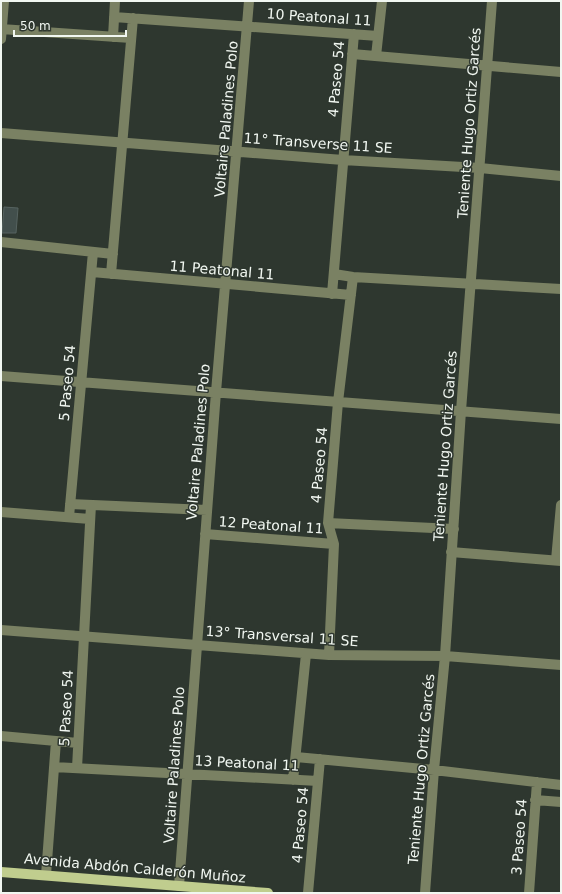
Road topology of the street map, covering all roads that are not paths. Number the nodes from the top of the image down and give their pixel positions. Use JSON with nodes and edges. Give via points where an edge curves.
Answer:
{"nodes":[{"id":1,"x":4,"y":1,"type":"edge"},
{"id":2,"x":116,"y":1,"type":"edge"},
{"id":3,"x":249,"y":1,"type":"edge"},
{"id":4,"x":382,"y":1,"type":"edge"},
{"id":5,"x":492,"y":1,"type":"edge"},
{"id":6,"x":114,"y":17,"type":"junction"},
{"id":7,"x":133,"y":18,"type":"junction"},
{"id":8,"x":247,"y":26,"type":"junction"},
{"id":9,"x":1,"y":29,"type":"edge"},
{"id":10,"x":354,"y":34,"type":"junction"},
{"id":11,"x":378,"y":36,"type":"junction"},
{"id":12,"x":113,"y":37,"type":"junction"},
{"id":13,"x":131,"y":38,"type":"junction"},
{"id":14,"x":1,"y":39,"type":"edge"},
{"id":15,"x":352,"y":54,"type":"junction"},
{"id":16,"x":376,"y":56,"type":"junction"},
{"id":17,"x":487,"y":65,"type":"junction"},
{"id":18,"x":561,"y":72,"type":"edge"},
{"id":19,"x":1,"y":133,"type":"edge"},
{"id":20,"x":122,"y":142,"type":"junction"},
{"id":21,"x":237,"y":151,"type":"junction"},
{"id":22,"x":343,"y":160,"type":"junction"},
{"id":23,"x":480,"y":168,"type":"junction"},
{"id":24,"x":561,"y":176,"type":"edge"},
{"id":25,"x":1,"y":242,"type":"edge"},
{"id":26,"x":93,"y":252,"type":"junction"},
{"id":27,"x":113,"y":254,"type":"junction"},
{"id":28,"x":92,"y":272,"type":"junction"},
{"id":29,"x":111,"y":274,"type":"junction"},
{"id":30,"x":334,"y":274,"type":"junction"},
{"id":31,"x":353,"y":277,"type":"junction"},
{"id":32,"x":226,"y":284,"type":"junction"},
{"id":33,"x":471,"y":284,"type":"junction"},
{"id":34,"x":561,"y":289,"type":"edge"},
{"id":35,"x":332,"y":294,"type":"junction"},
{"id":36,"x":351,"y":295,"type":"junction"},
{"id":37,"x":1,"y":376,"type":"edge"},
{"id":38,"x":82,"y":382,"type":"junction"},
{"id":39,"x":216,"y":392,"type":"junction"},
{"id":40,"x":338,"y":402,"type":"junction"},
{"id":41,"x":461,"y":411,"type":"junction"},
{"id":42,"x":561,"y":419,"type":"edge"},
{"id":43,"x":70,"y":504,"type":"junction"},
{"id":44,"x":91,"y":505,"type":"junction"},
{"id":45,"x":561,"y":505,"type":"edge"},
{"id":46,"x":207,"y":510,"type":"junction"},
{"id":47,"x":1,"y":512,"type":"edge"},
{"id":48,"x":69,"y":517,"type":"junction"},
{"id":49,"x":90,"y":519,"type":"junction"},
{"id":50,"x":328,"y":523,"type":"junction"},
{"id":51,"x":454,"y":529,"type":"junction"},
{"id":52,"x":205,"y":534,"type":"junction"},
{"id":53,"x":559,"y":540,"type":"edge"},
{"id":54,"x":334,"y":544,"type":"junction"},
{"id":55,"x":451,"y":552,"type":"junction"},
{"id":56,"x":559,"y":560,"type":"edge"},
{"id":57,"x":1,"y":630,"type":"edge"},
{"id":58,"x":84,"y":636,"type":"junction"},
{"id":59,"x":197,"y":645,"type":"junction"},
{"id":60,"x":306,"y":654,"type":"junction"},
{"id":61,"x":329,"y":655,"type":"junction"},
{"id":62,"x":445,"y":656,"type":"junction"},
{"id":63,"x":561,"y":665,"type":"edge"},
{"id":64,"x":1,"y":736,"type":"edge"},
{"id":65,"x":56,"y":741,"type":"junction"},
{"id":66,"x":78,"y":743,"type":"junction"},
{"id":67,"x":296,"y":757,"type":"junction"},
{"id":68,"x":320,"y":759,"type":"junction"},
{"id":69,"x":54,"y":767,"type":"junction"},
{"id":70,"x":77,"y":768,"type":"junction"},
{"id":71,"x":434,"y":770,"type":"junction"},
{"id":72,"x":187,"y":774,"type":"junction"},
{"id":73,"x":293,"y":780,"type":"junction"},
{"id":74,"x":318,"y":781,"type":"junction"},
{"id":75,"x":537,"y":782,"type":"junction"},
{"id":76,"x":561,"y":785,"type":"edge"},
{"id":77,"x":535,"y":800,"type":"junction"},
{"id":78,"x":561,"y":802,"type":"edge"},
{"id":79,"x":1,"y":872,"type":"edge"},
{"id":80,"x":46,"y":876,"type":"junction"},
{"id":81,"x":179,"y":886,"type":"junction"},
{"id":82,"x":268,"y":893,"type":"edge"},
{"id":83,"x":308,"y":893,"type":"edge"},
{"id":84,"x":425,"y":893,"type":"edge"},
{"id":85,"x":529,"y":893,"type":"edge"}],
"edges":[{"from":1,"to":9,"type":"street"},
{"from":2,"to":6,"type":"street"},
{"from":3,"to":8,"type":"street","name":"Voltaire Paladines Polo"},
{"from":4,"to":11,"type":"street"},
{"from":5,"to":17,"type":"street","name":"Teniente Hugo Ortiz Garcés"},
{"from":6,"to":7,"type":"street","name":"10 Peatonal 11"},
{"from":6,"to":12,"type":"street"},
{"from":7,"to":8,"type":"street","name":"10 Peatonal 11"},
{"from":7,"to":13,"type":"street"},
{"from":8,"to":10,"type":"street","name":"10 Peatonal 11"},
{"from":8,"to":21,"type":"street","name":"Voltaire Paladines Polo"},
{"from":9,"to":12,"type":"street"},
{"from":9,"to":14,"type":"street"},
{"from":10,"to":11,"type":"street","name":"10 Peatonal 11"},
{"from":10,"to":15,"type":"street","name":"4 Paseo 54"},
{"from":11,"to":16,"type":"street"},
{"from":12,"to":13,"type":"street"},
{"from":13,"to":20,"type":"street"},
{"from":15,"to":16,"type":"street"},
{"from":15,"to":22,"type":"street","name":"4 Paseo 54"},
{"from":16,"to":17,"type":"street"},
{"from":17,"to":18,"type":"street"},
{"from":17,"to":23,"type":"street","name":"Teniente Hugo Ortiz Garcés"},
{"from":19,"to":20,"type":"street","name":"11° Transverse 11 SE"},
{"from":20,"to":21,"type":"street","name":"11° Transverse 11 SE"},
{"from":20,"to":27,"type":"street"},
{"from":21,"to":22,"type":"street","name":"11° Transverse 11 SE"},
{"from":21,"to":32,"type":"street","name":"Voltaire Paladines Polo"},
{"from":22,"to":23,"type":"street","name":"11° Transverse 11 SE"},
{"from":22,"to":30,"type":"street","name":"4 Paseo 54"},
{"from":23,"to":24,"type":"street","name":"11° Transverse 11 SE"},
{"from":23,"to":33,"type":"street","name":"Teniente Hugo Ortiz Garcés"},
{"from":25,"to":26,"type":"street"},
{"from":26,"to":27,"type":"street"},
{"from":26,"to":28,"type":"street","name":"5 Paseo 54"},
{"from":27,"to":29,"type":"street"},
{"from":28,"to":29,"type":"street","name":"11 Peatonal 11"},
{"from":28,"to":38,"type":"street","name":"5 Paseo 54"},
{"from":29,"to":32,"type":"street","name":"11 Peatonal 11"},
{"from":30,"to":31,"type":"street"},
{"from":30,"to":35,"type":"street","name":"4 Paseo 54"},
{"from":31,"to":33,"type":"street"},
{"from":31,"to":36,"type":"street","name":"4 Paseo 54"},
{"from":32,"to":35,"type":"street","name":"11 Peatonal 11"},
{"from":32,"to":39,"type":"street","name":"Voltaire Paladines Polo"},
{"from":33,"to":34,"type":"street"},
{"from":33,"to":41,"type":"street","name":"Teniente Hugo Ortiz Garcés"},
{"from":35,"to":36,"type":"street","name":"11 Peatonal 11"},
{"from":36,"to":40,"type":"street","name":"4 Paseo 54"},
{"from":37,"to":38,"type":"street"},
{"from":38,"to":39,"type":"street"},
{"from":38,"to":43,"type":"street","name":"5 Paseo 54"},
{"from":39,"to":40,"type":"street"},
{"from":39,"to":46,"type":"street","name":"Voltaire Paladines Polo"},
{"from":40,"to":41,"type":"street"},
{"from":40,"to":50,"type":"street","name":"4 Paseo 54"},
{"from":41,"to":42,"type":"street"},
{"from":41,"to":51,"type":"street","name":"Teniente Hugo Ortiz Garcés"},
{"from":43,"to":44,"type":"street","name":"12 Peatonal 11"},
{"from":43,"to":48,"type":"street","name":"5 Paseo 54"},
{"from":44,"to":46,"type":"street","name":"12 Peatonal 11"},
{"from":44,"to":49,"type":"street","name":"5 Paseo 54"},
{"from":45,"to":53,"type":"street"},
{"from":46,"to":52,"type":"street","name":"Voltaire Paladines Polo"},
{"from":47,"to":48,"type":"street"},
{"from":48,"to":49,"type":"street"},
{"from":49,"to":58,"type":"street","name":"5 Paseo 54"},
{"from":50,"to":51,"type":"street","name":"12 Peatonal 11"},
{"from":50,"to":54,"type":"street","name":"4 Paseo 54"},
{"from":51,"to":55,"type":"street","name":"Teniente Hugo Ortiz Garcés"},
{"from":52,"to":54,"type":"street","name":"12 Peatonal 11"},
{"from":52,"to":59,"type":"street","name":"Voltaire Paladines Polo"},
{"from":53,"to":56,"type":"street"},
{"from":54,"to":61,"type":"street","name":"4 Paseo 54"},
{"from":55,"to":56,"type":"street"},
{"from":55,"to":62,"type":"street","name":"Teniente Hugo Ortiz Garcés"},
{"from":57,"to":58,"type":"street","name":"13° Transversal 11 SE"},
{"from":58,"to":59,"type":"street","name":"13° Transversal 11 SE"},
{"from":58,"to":66,"type":"street","name":"5 Paseo 54"},
{"from":59,"to":60,"type":"street","name":"13° Transversal 11 SE"},
{"from":59,"to":72,"type":"street","name":"Voltaire Paladines Polo"},
{"from":60,"to":61,"type":"street","name":"13° Transversal 11 SE"},
{"from":60,"to":67,"type":"street","name":"4 Paseo 54"},
{"from":61,"to":62,"type":"street","name":"13° Transversal 11 SE"},
{"from":62,"to":63,"type":"street","name":"13° Transversal 11 SE"},
{"from":62,"to":71,"type":"street","name":"Teniente Hugo Ortiz Garcés"},
{"from":64,"to":65,"type":"street"},
{"from":65,"to":66,"type":"street"},
{"from":65,"to":69,"type":"street","name":"5 Paseo 54"},
{"from":66,"to":70,"type":"street","name":"5 Paseo 54"},
{"from":67,"to":68,"type":"street","name":"13 Peatonal 11"},
{"from":67,"to":73,"type":"street","name":"4 Paseo 54"},
{"from":68,"to":71,"type":"street","name":"13 Peatonal 11"},
{"from":68,"to":74,"type":"street","name":"4 Paseo 54"},
{"from":69,"to":70,"type":"street","name":"13 Peatonal 11"},
{"from":69,"to":80,"type":"street","name":"5 Paseo 54"},
{"from":70,"to":72,"type":"street","name":"13 Peatonal 11"},
{"from":71,"to":75,"type":"street","name":"13 Peatonal 11"},
{"from":71,"to":84,"type":"street","name":"Teniente Hugo Ortiz Garcés"},
{"from":72,"to":73,"type":"street","name":"13 Peatonal 11"},
{"from":72,"to":81,"type":"street","name":"Voltaire Paladines Polo"},
{"from":73,"to":74,"type":"street","name":"13 Peatonal 11"},
{"from":74,"to":83,"type":"street","name":"4 Paseo 54"},
{"from":75,"to":76,"type":"street","name":"13 Peatonal 11"},
{"from":75,"to":77,"type":"street","name":"3 Paseo 54"},
{"from":77,"to":78,"type":"street"},
{"from":77,"to":85,"type":"street","name":"3 Paseo 54"},
{"from":79,"to":80,"type":"main road","name":"Avenida Abdón Calderón Muñoz"},
{"from":80,"to":81,"type":"main road","name":"Avenida Abdón Calderón Muñoz"},
{"from":81,"to":82,"type":"main road","name":"Avenida Abdón Calderón Muñoz"}]}
